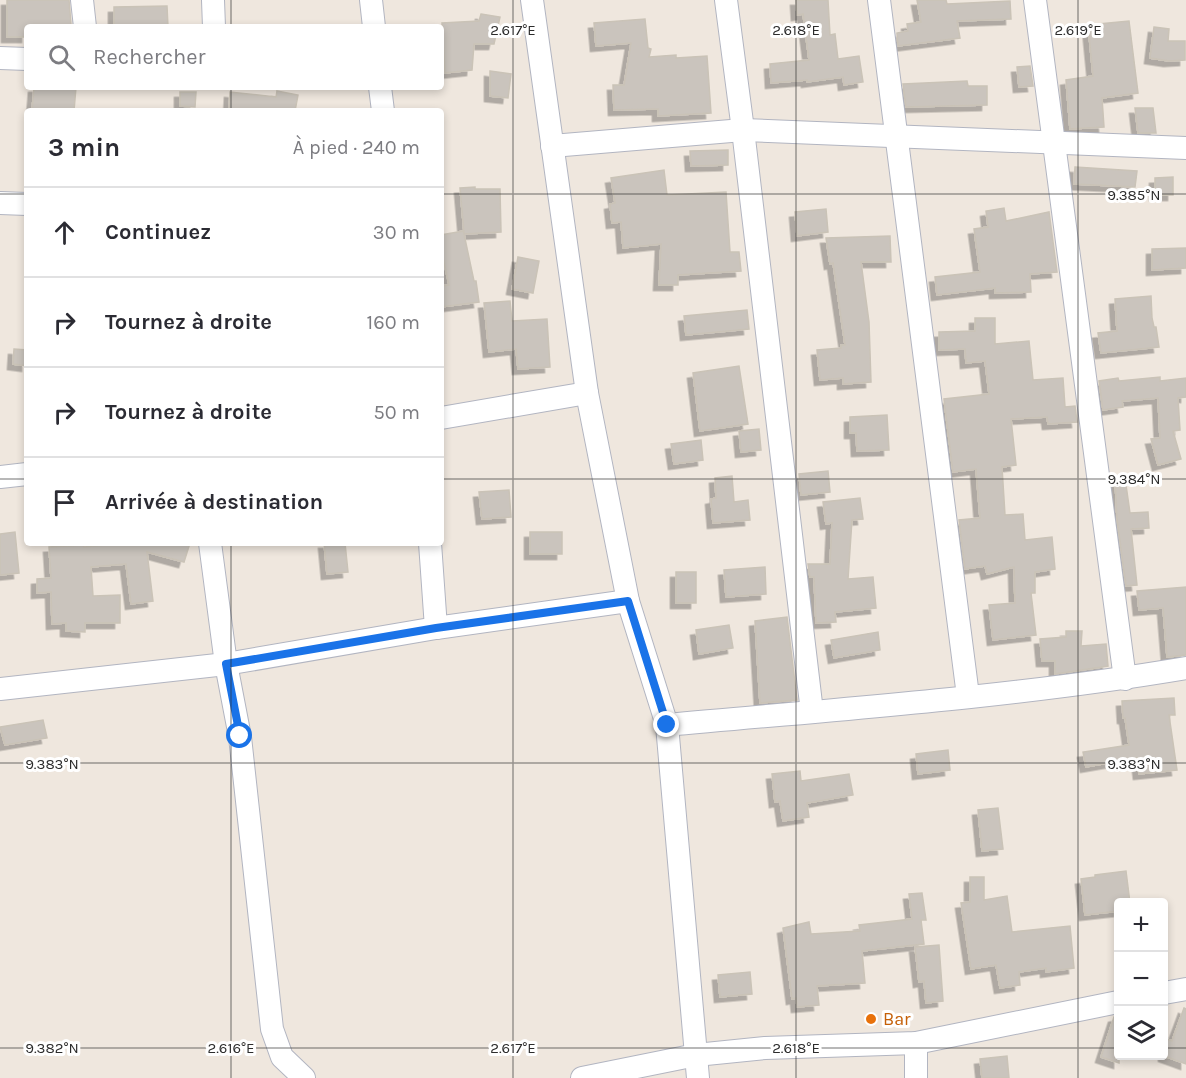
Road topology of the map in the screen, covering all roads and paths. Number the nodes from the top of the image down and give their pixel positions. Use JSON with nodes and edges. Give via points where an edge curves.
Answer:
{"nodes":[{"id":1,"x":82,"y":0,"type":"edge"},
{"id":2,"x":213,"y":0,"type":"edge"},
{"id":3,"x":370,"y":0,"type":"edge"},
{"id":4,"x":532,"y":0,"type":"edge"},
{"id":5,"x":726,"y":0,"type":"edge"},
{"id":6,"x":879,"y":0,"type":"edge"},
{"id":7,"x":1035,"y":0,"type":"edge"},
{"id":8,"x":85,"y":24,"type":"edge"},
{"id":9,"x":214,"y":24,"type":"edge"},
{"id":10,"x":374,"y":24,"type":"edge"},
{"id":11,"x":0,"y":58,"type":"edge"},
{"id":12,"x":24,"y":59,"type":"edge"},
{"id":13,"x":380,"y":90,"type":"edge"},
{"id":14,"x":383,"y":108,"type":"edge"},
{"id":15,"x":743,"y":129,"type":"junction"},
{"id":16,"x":897,"y":136,"type":"junction"},
{"id":17,"x":1052,"y":143,"type":"junction"},
{"id":18,"x":552,"y":146,"type":"junction"},
{"id":19,"x":1186,"y":148,"type":"edge"},
{"id":20,"x":0,"y":203,"type":"edge"},
{"id":21,"x":24,"y":204,"type":"edge"},
{"id":22,"x":587,"y":393,"type":"junction"},
{"id":23,"x":444,"y":417,"type":"edge"},
{"id":24,"x":24,"y":474,"type":"edge"},
{"id":25,"x":0,"y":477,"type":"edge"},
{"id":26,"x":210,"y":546,"type":"edge"},
{"id":27,"x":430,"y":546,"type":"edge"},
{"id":28,"x":628,"y":601,"type":"junction"},
{"id":29,"x":436,"y":628,"type":"junction"},
{"id":30,"x":226,"y":664,"type":"junction"},
{"id":31,"x":1186,"y":668,"type":"edge"},
{"id":32,"x":1125,"y":679,"type":"junction"},
{"id":33,"x":0,"y":689,"type":"edge"},
{"id":34,"x":969,"y":696,"type":"junction"},
{"id":35,"x":812,"y":712,"type":"junction"},
{"id":36,"x":667,"y":725,"type":"junction"},
{"id":37,"x":1186,"y":989,"type":"edge"},
{"id":38,"x":1168,"y":992,"type":"edge"},
{"id":39,"x":1114,"y":1003,"type":"edge"},
{"id":40,"x":916,"y":1043,"type":"junction"},
{"id":41,"x":696,"y":1055,"type":"junction"},
{"id":42,"x":304,"y":1078,"type":"edge"},
{"id":43,"x":582,"y":1078,"type":"edge"},
{"id":44,"x":698,"y":1078,"type":"edge"},
{"id":45,"x":916,"y":1078,"type":"edge"}],
"edges":[{"from":1,"to":8,"type":"street"},
{"from":2,"to":9,"type":"street"},
{"from":3,"to":10,"type":"street"},
{"from":4,"to":18,"type":"street"},
{"from":5,"to":15,"type":"street"},
{"from":6,"to":16,"type":"street"},
{"from":7,"to":17,"type":"street"},
{"from":11,"to":12,"type":"street"},
{"from":13,"to":14,"type":"street"},
{"from":15,"to":16,"type":"street"},
{"from":15,"to":18,"type":"street"},
{"from":15,"to":35,"type":"street"},
{"from":16,"to":17,"type":"street"},
{"from":16,"to":34,"type":"street"},
{"from":17,"to":19,"type":"street"},
{"from":17,"to":32,"type":"street"},
{"from":18,"to":22,"type":"street"},
{"from":20,"to":21,"type":"street"},
{"from":22,"to":23,"type":"street"},
{"from":22,"to":28,"type":"street"},
{"from":24,"to":25,"type":"street"},
{"from":26,"to":30,"type":"street"},
{"from":27,"to":29,"type":"street"},
{"from":28,"to":29,"type":"street"},
{"from":28,"to":36,"type":"street"},
{"from":29,"to":30,"type":"street"},
{"from":30,"to":33,"type":"street"},
{"from":30,"to":42,"type":"street","via":[[240,736],[272,1029],[282,1057]]},
{"from":31,"to":32,"type":"street"},
{"from":32,"to":34,"type":"street"},
{"from":34,"to":35,"type":"street"},
{"from":35,"to":36,"type":"street"},
{"from":36,"to":41,"type":"street"},
{"from":37,"to":38,"type":"street"},
{"from":39,"to":40,"type":"street"},
{"from":40,"to":41,"type":"street","via":[[765,1048]]},
{"from":40,"to":45,"type":"street"},
{"from":41,"to":43,"type":"street"},
{"from":41,"to":44,"type":"street"}]}
